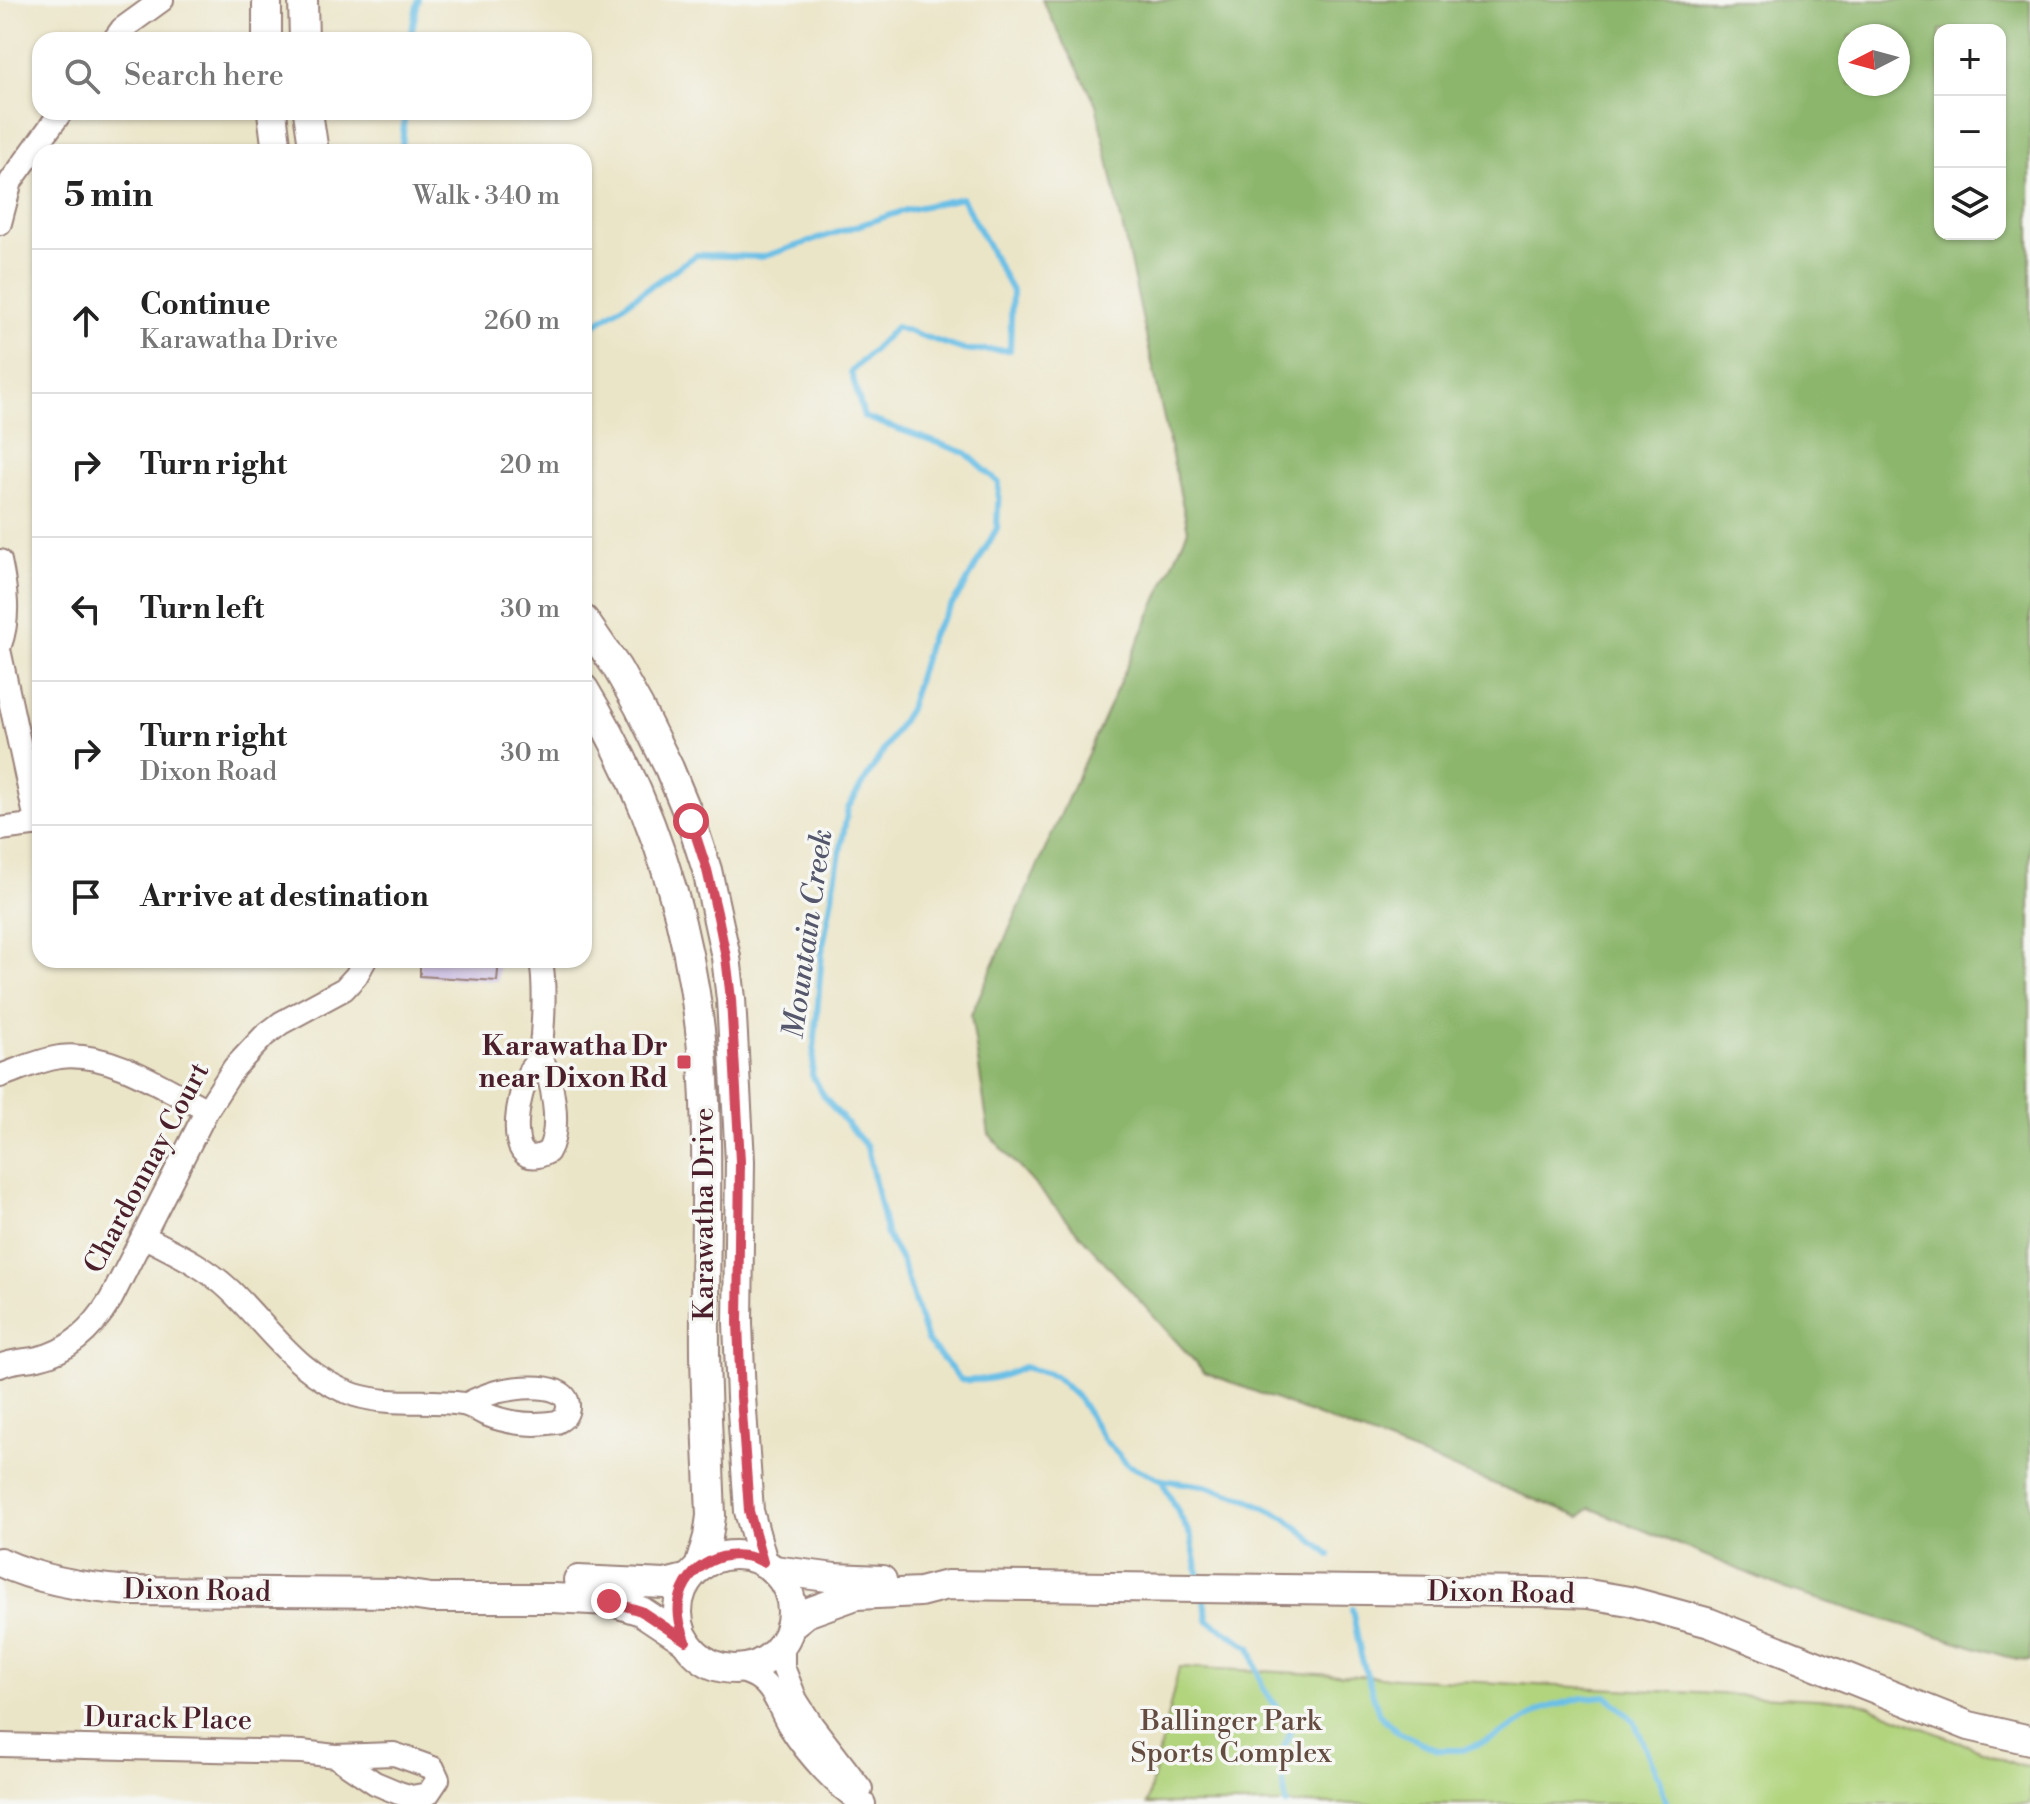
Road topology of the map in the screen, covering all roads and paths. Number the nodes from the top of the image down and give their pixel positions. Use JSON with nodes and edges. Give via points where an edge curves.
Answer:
{"nodes":[{"id":1,"x":267,"y":0,"type":"edge"},
{"id":2,"x":303,"y":0,"type":"edge"},
{"id":3,"x":156,"y":2,"type":"edge"},
{"id":4,"x":120,"y":32,"type":"edge"},
{"id":5,"x":267,"y":32,"type":"edge"},
{"id":6,"x":304,"y":32,"type":"edge"},
{"id":7,"x":55,"y":120,"type":"edge"},
{"id":8,"x":273,"y":120,"type":"edge"},
{"id":9,"x":309,"y":120,"type":"edge"},
{"id":10,"x":37,"y":144,"type":"edge"},
{"id":11,"x":276,"y":144,"type":"edge"},
{"id":12,"x":313,"y":144,"type":"edge"},
{"id":13,"x":32,"y":150,"type":"edge"},
{"id":14,"x":6,"y":184,"type":"edge"},
{"id":15,"x":0,"y":223,"type":"edge"},
{"id":16,"x":0,"y":561,"type":"edge"},
{"id":17,"x":592,"y":632,"type":"edge"},
{"id":18,"x":0,"y":645,"type":"edge"},
{"id":19,"x":0,"y":654,"type":"edge"},
{"id":20,"x":592,"y":702,"type":"edge"},
{"id":21,"x":32,"y":794,"type":"edge"},
{"id":22,"x":32,"y":826,"type":"edge"},
{"id":23,"x":0,"y":829,"type":"edge"},
{"id":24,"x":360,"y":968,"type":"edge"},
{"id":25,"x":542,"y":968,"type":"edge"},
{"id":26,"x":540,"y":1056,"type":"dead end"},
{"id":27,"x":0,"y":1076,"type":"edge"},
{"id":28,"x":207,"y":1110,"type":"junction"},
{"id":29,"x":143,"y":1236,"type":"junction"},
{"id":30,"x":4,"y":1359,"type":"edge"},
{"id":31,"x":467,"y":1404,"type":"dead end"},
{"id":32,"x":0,"y":1562,"type":"edge"},
{"id":33,"x":768,"y":1566,"type":"junction"},
{"id":34,"x":694,"y":1573,"type":"junction"},
{"id":35,"x":947,"y":1585,"type":"junction"},
{"id":36,"x":397,"y":1593,"type":"junction"},
{"id":37,"x":786,"y":1634,"type":"junction"},
{"id":38,"x":686,"y":1641,"type":"junction"},
{"id":39,"x":736,"y":1668,"type":"junction"},
{"id":40,"x":2030,"y":1740,"type":"edge"},
{"id":41,"x":0,"y":1745,"type":"edge"},
{"id":42,"x":335,"y":1756,"type":"dead end"},
{"id":43,"x":864,"y":1804,"type":"edge"},
{"id":44,"x":871,"y":1804,"type":"edge"}],
"edges":[{"from":1,"to":5,"type":"main road"},
{"from":2,"to":6,"type":"main road"},
{"from":3,"to":4,"type":"street"},
{"from":7,"to":10,"type":"street"},
{"from":8,"to":11,"type":"main road"},
{"from":9,"to":12,"type":"main road"},
{"from":13,"to":14,"type":"street"},
{"from":14,"to":15,"type":"street"},
{"from":16,"to":18,"type":"street","via":[[6,593]]},
{"from":17,"to":33,"type":"main road","name":"Karawatha Drive","via":[[639,707],[691,821],[726,957],[740,1161],[741,1397],[749,1511]]},
{"from":19,"to":21,"type":"street"},
{"from":20,"to":34,"type":"main road","name":"Karawatha Drive","via":[[636,785],[660,846],[679,914],[702,1049],[711,1516]]},
{"from":22,"to":23,"type":"street"},
{"from":24,"to":28,"type":"street","name":"Chardonnay Court","via":[[344,989],[264,1036],[234,1068]]},
{"from":25,"to":26,"type":"street"},
{"from":27,"to":28,"type":"street","via":[[63,1057],[101,1060]]},
{"from":28,"to":29,"type":"street","name":"Chardonnay Court"},
{"from":29,"to":30,"type":"street","name":"Chardonnay Court","via":[[111,1299],[86,1333],[40,1357]]},
{"from":29,"to":31,"type":"street","via":[[204,1269],[298,1362],[335,1387],[388,1402]]},
{"from":32,"to":36,"type":"main road","name":"Dixon Road","via":[[92,1588]]},
{"from":33,"to":34,"type":"main road","via":[[735,1555],[716,1558]]},
{"from":33,"to":35,"type":"main road","name":"Dixon Road","via":[[835,1578]]},
{"from":33,"to":37,"type":"main road","via":[[790,1598]]},
{"from":34,"to":36,"type":"main road","name":"Dixon Road","via":[[665,1584],[562,1579]]},
{"from":34,"to":38,"type":"main road","via":[[678,1606]]},
{"from":35,"to":37,"type":"main road","name":"Dixon Road","via":[[920,1592],[856,1595],[806,1613]]},
{"from":35,"to":40,"type":"main road","name":"Dixon Road","via":[[1588,1594],[1710,1623],[1969,1726]]},
{"from":36,"to":38,"type":"main road","name":"Dixon Road","via":[[609,1601],[641,1611]]},
{"from":37,"to":39,"type":"main road","via":[[765,1660]]},
{"from":37,"to":44,"type":"street","via":[[783,1667],[796,1700]]},
{"from":38,"to":39,"type":"main road","via":[[713,1664]]},
{"from":39,"to":43,"type":"street","via":[[760,1679],[816,1760]]},
{"from":41,"to":42,"type":"street","name":"Durack Place"}]}
